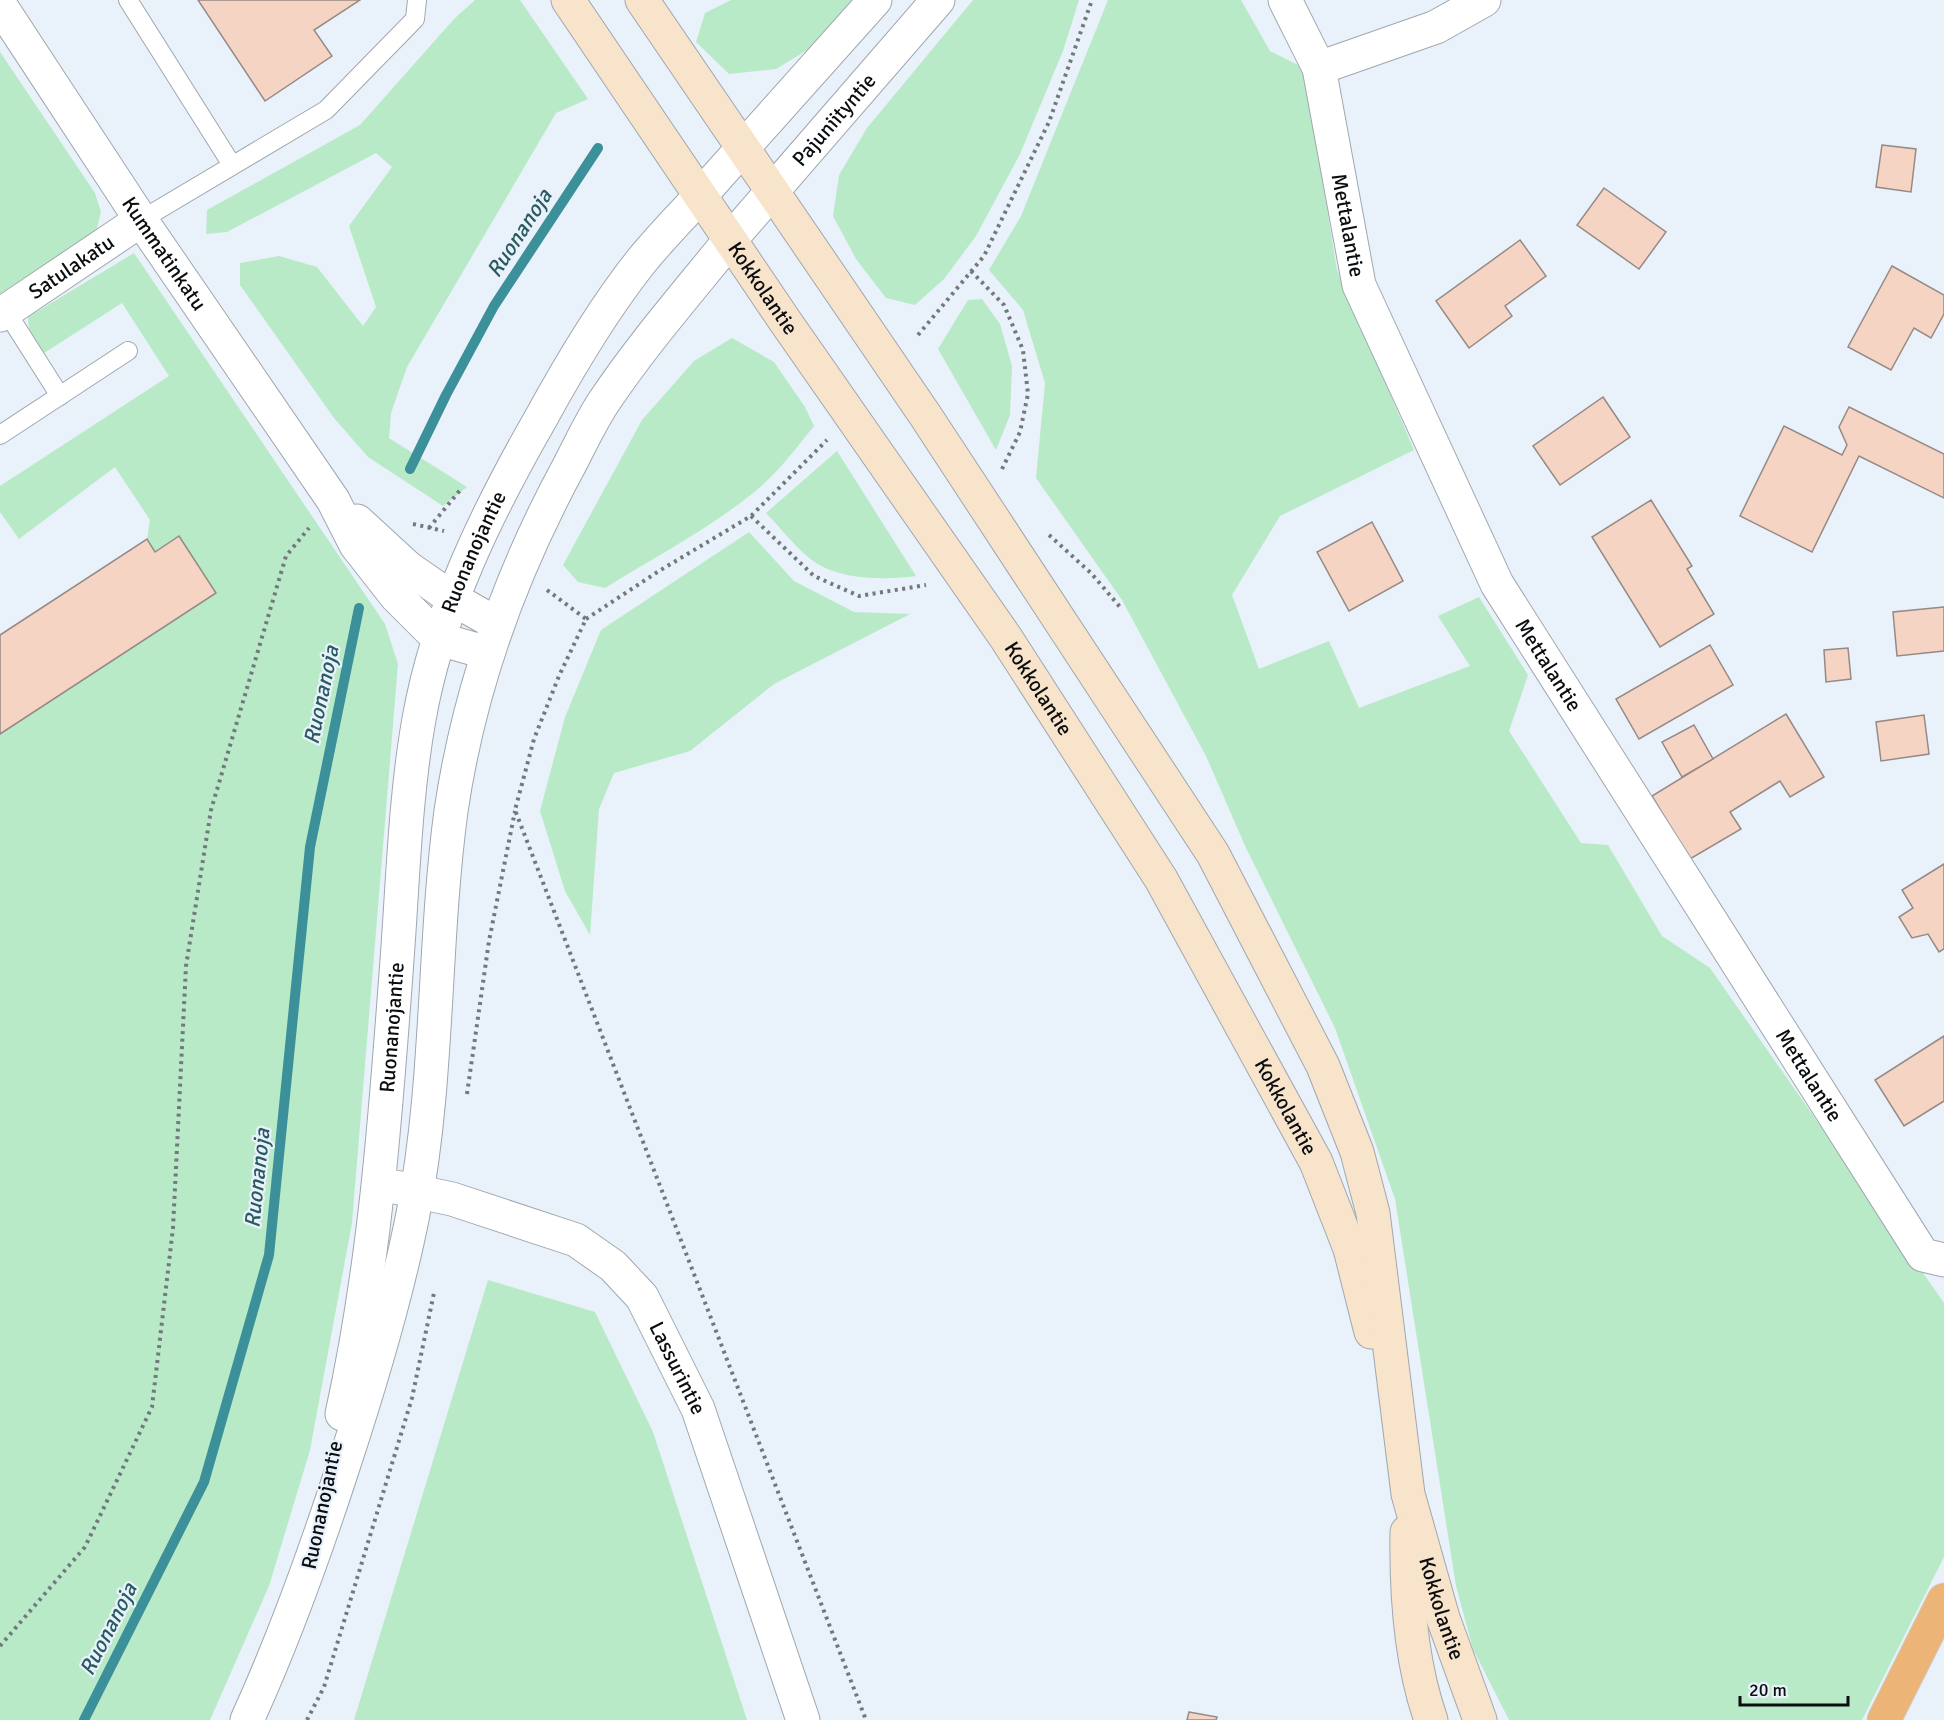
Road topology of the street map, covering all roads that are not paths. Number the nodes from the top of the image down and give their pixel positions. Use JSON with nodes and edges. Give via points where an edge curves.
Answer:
{"nodes":[{"id":1,"x":128,"y":0,"type":"edge"},
{"id":2,"x":417,"y":0,"type":"edge"},
{"id":3,"x":568,"y":0,"type":"edge"},
{"id":4,"x":642,"y":0,"type":"edge"},
{"id":5,"x":875,"y":0,"type":"edge"},
{"id":6,"x":938,"y":0,"type":"edge"},
{"id":7,"x":1285,"y":0,"type":"edge"},
{"id":8,"x":1484,"y":0,"type":"edge"},
{"id":9,"x":0,"y":5,"type":"edge"},
{"id":10,"x":1319,"y":68,"type":"junction"},
{"id":11,"x":743,"y":146,"type":"junction"},
{"id":12,"x":232,"y":165,"type":"junction"},
{"id":13,"x":774,"y":190,"type":"junction"},
{"id":14,"x":700,"y":196,"type":"junction"},
{"id":15,"x":141,"y":220,"type":"junction"},
{"id":16,"x":730,"y":240,"type":"junction"},
{"id":17,"x":3,"y":313,"type":"edge"},
{"id":18,"x":128,"y":351,"type":"dead end"},
{"id":19,"x":60,"y":396,"type":"junction"},
{"id":20,"x":0,"y":435,"type":"edge"},
{"id":21,"x":333,"y":500,"type":"junction"},
{"id":22,"x":453,"y":599,"type":"junction"},
{"id":23,"x":439,"y":639,"type":"junction"},
{"id":24,"x":493,"y":639,"type":"junction"},
{"id":25,"x":378,"y":1183,"type":"junction"},
{"id":26,"x":416,"y":1191,"type":"junction"},
{"id":27,"x":1944,"y":1260,"type":"edge"},
{"id":28,"x":1398,"y":1435,"type":"junction"},
{"id":29,"x":1408,"y":1494,"type":"junction"},
{"id":30,"x":306,"y":1580,"type":"junction"},
{"id":31,"x":1944,"y":1599,"type":"edge"},
{"id":32,"x":247,"y":1720,"type":"edge"},
{"id":33,"x":803,"y":1720,"type":"edge"},
{"id":34,"x":1431,"y":1720,"type":"edge"},
{"id":35,"x":1480,"y":1720,"type":"edge"},
{"id":36,"x":1884,"y":1720,"type":"edge"}],
"edges":[{"from":1,"to":12,"type":"lane"},
{"from":2,"to":12,"type":"lane","via":[[415,19],[326,110]]},
{"from":3,"to":14,"type":"main road","name":"Kokkolantie"},
{"from":4,"to":11,"type":"main road","name":"Kokkolantie"},
{"from":5,"to":11,"type":"street"},
{"from":6,"to":13,"type":"street","name":"Pajuniityntie"},
{"from":7,"to":10,"type":"street","name":"Mettalantie"},
{"from":8,"to":10,"type":"street","via":[[1436,27]]},
{"from":9,"to":15,"type":"street","name":"Kummatinkatu"},
{"from":10,"to":27,"type":"street","name":"Mettalantie","via":[[1359,285],[1497,584],[1923,1255]]},
{"from":11,"to":13,"type":"main road","name":"Kokkolantie"},
{"from":11,"to":14,"type":"street"},
{"from":12,"to":15,"type":"lane"},
{"from":13,"to":16,"type":"street","name":"Pajuniityntie"},
{"from":13,"to":28,"type":"main road","name":"Kokkolantie","via":[[1213,854],[1304,1026],[1357,1152],[1373,1213]]},
{"from":14,"to":16,"type":"main road","name":"Kokkolantie"},
{"from":14,"to":22,"type":"street","name":"Ruonanojantie","via":[[639,264],[569,367],[511,471]]},
{"from":15,"to":17,"type":"street","name":"Satulakatu"},
{"from":15,"to":21,"type":"street","name":"Kummatinkatu"},
{"from":16,"to":24,"type":"street","name":"Ruonanojantie","via":[[602,405],[543,514]]},
{"from":16,"to":28,"type":"main road","name":"Kokkolantie","via":[[1006,638],[1161,879],[1316,1162],[1350,1249]]},
{"from":17,"to":19,"type":"lane"},
{"from":18,"to":19,"type":"lane"},
{"from":19,"to":20,"type":"lane"},
{"from":21,"to":22,"type":"street","name":"Kummatinkatu","via":[[407,567]]},
{"from":21,"to":23,"type":"street","name":"Kummatinkatu","via":[[356,545],[396,596]]},
{"from":22,"to":23,"type":"street","name":"Ruonanojantie"},
{"from":22,"to":24,"type":"street","name":"Kummatinkatu"},
{"from":23,"to":24,"type":"street","name":"Kummatinkatu"},
{"from":23,"to":25,"type":"street","name":"Ruonanojantie","via":[[419,718],[407,816]]},
{"from":24,"to":26,"type":"street","name":"Ruonanojantie","via":[[475,697],[452,810],[428,1121]]},
{"from":25,"to":26,"type":"street","name":"Lassurintie"},
{"from":25,"to":30,"type":"street","name":"Ruonanojantie","via":[[344,1405]]},
{"from":26,"to":30,"type":"street","name":"Ruonanojantie","via":[[371,1382]]},
{"from":26,"to":33,"type":"street","name":"Lassurintie","via":[[576,1240],[613,1266],[642,1297],[698,1409]]},
{"from":28,"to":29,"type":"main road","name":"Kokkolantie"},
{"from":29,"to":34,"type":"main road","name":"Kokkolantie","via":[[1409,1612],[1424,1701]]},
{"from":29,"to":35,"type":"main road","name":"Kokkolantie","via":[[1443,1618]]},
{"from":30,"to":32,"type":"street"},
{"from":31,"to":36,"type":"highway"}]}
